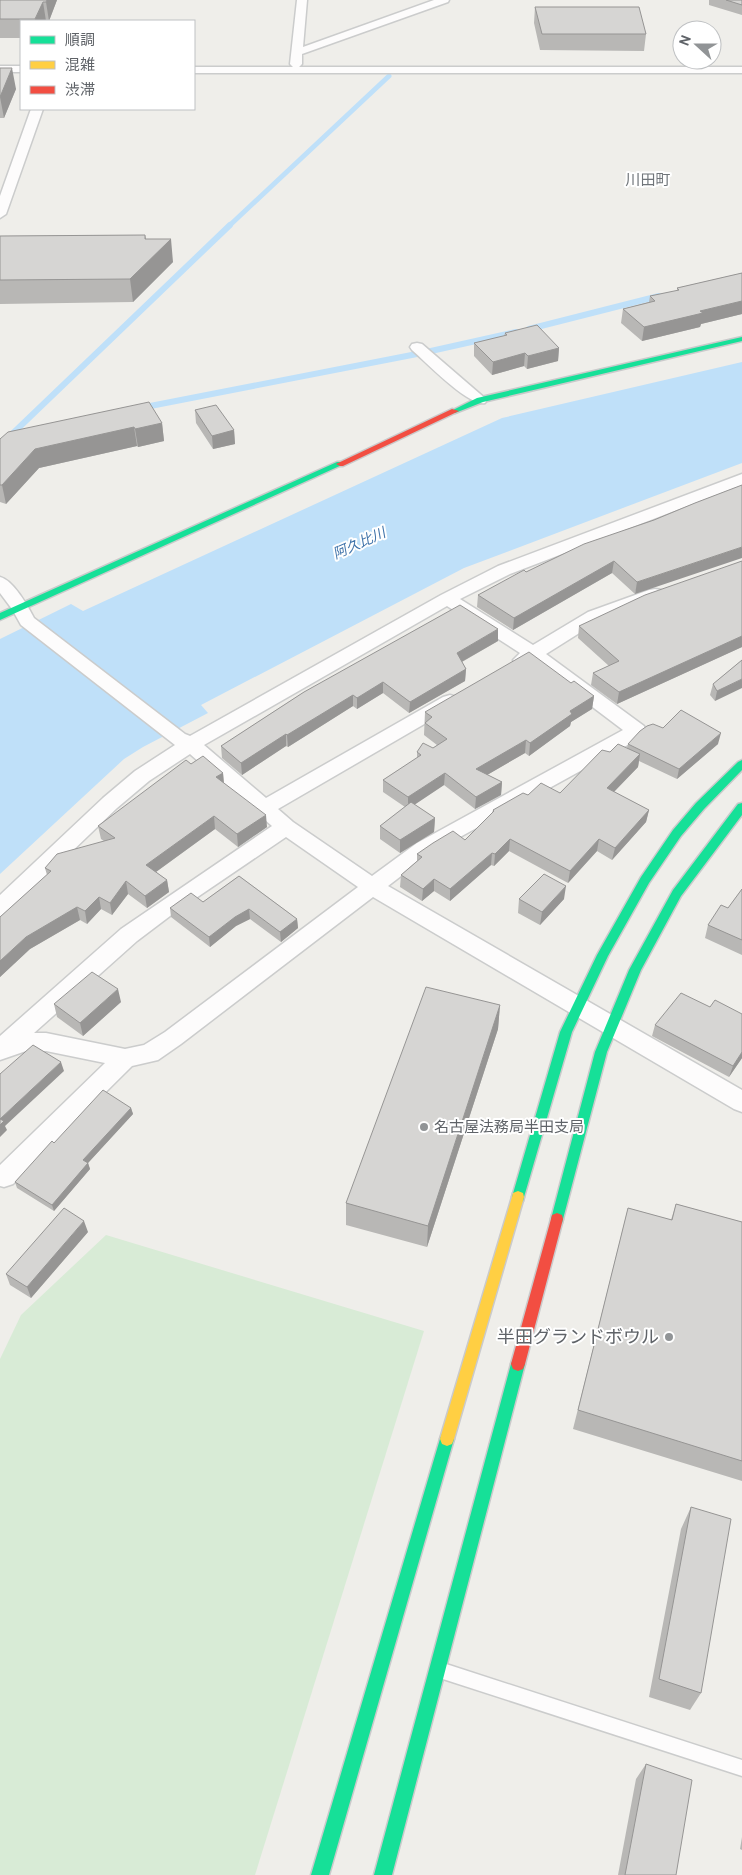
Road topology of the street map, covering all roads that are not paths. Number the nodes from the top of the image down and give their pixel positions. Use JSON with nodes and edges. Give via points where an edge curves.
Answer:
{"nodes":[{"id":1,"x":302,"y":0,"type":"edge"},
{"id":2,"x":444,"y":0,"type":"edge"},
{"id":3,"x":298,"y":52,"type":"junction"},
{"id":4,"x":0,"y":69,"type":"edge"},
{"id":5,"x":20,"y":70,"type":"edge"},
{"id":6,"x":195,"y":70,"type":"edge"},
{"id":7,"x":295,"y":70,"type":"junction"},
{"id":8,"x":742,"y":70,"type":"edge"},
{"id":9,"x":37,"y":110,"type":"edge"},
{"id":10,"x":0,"y":214,"type":"edge"},
{"id":11,"x":742,"y":339,"type":"edge"},
{"id":12,"x":417,"y":347,"type":"dead end"},
{"id":13,"x":480,"y":400,"type":"junction"},
{"id":14,"x":742,"y":479,"type":"edge"},
{"id":15,"x":0,"y":582,"type":"edge"},
{"id":16,"x":670,"y":588,"type":"edge"},
{"id":17,"x":447,"y":599,"type":"junction"},
{"id":18,"x":23,"y":614,"type":"junction"},
{"id":19,"x":0,"y":617,"type":"edge"},
{"id":20,"x":533,"y":653,"type":"junction"},
{"id":21,"x":508,"y":667,"type":"edge"},
{"id":22,"x":466,"y":691,"type":"edge"},
{"id":23,"x":184,"y":741,"type":"junction"},
{"id":24,"x":742,"y":764,"type":"edge"},
{"id":25,"x":266,"y":807,"type":"junction"},
{"id":26,"x":742,"y":807,"type":"edge"},
{"id":27,"x":286,"y":827,"type":"junction"},
{"id":28,"x":374,"y":888,"type":"junction"},
{"id":29,"x":0,"y":908,"type":"edge"},
{"id":30,"x":578,"y":1006,"type":"junction"},
{"id":31,"x":611,"y":1026,"type":"junction"},
{"id":32,"x":0,"y":1050,"type":"edge"},
{"id":33,"x":125,"y":1058,"type":"junction"},
{"id":34,"x":742,"y":1102,"type":"edge"},
{"id":35,"x":4,"y":1176,"type":"dead end"},
{"id":36,"x":436,"y":1669,"type":"junction"},
{"id":37,"x":742,"y":1768,"type":"edge"},
{"id":38,"x":320,"y":1875,"type":"edge"},
{"id":39,"x":383,"y":1875,"type":"edge"}],
"edges":[{"from":1,"to":3,"type":"street"},
{"from":2,"to":3,"type":"street"},
{"from":3,"to":7,"type":"street"},
{"from":4,"to":5,"type":"street"},
{"from":6,"to":7,"type":"street"},
{"from":7,"to":8,"type":"street"},
{"from":9,"to":10,"type":"street"},
{"from":11,"to":13,"type":"street"},
{"from":12,"to":13,"type":"street"},
{"from":13,"to":18,"type":"street"},
{"from":14,"to":17,"type":"street","via":[[504,570]]},
{"from":15,"to":18,"type":"street"},
{"from":16,"to":20,"type":"street","via":[[594,616]]},
{"from":17,"to":20,"type":"street"},
{"from":17,"to":23,"type":"street"},
{"from":18,"to":19,"type":"street"},
{"from":18,"to":23,"type":"street"},
{"from":20,"to":21,"type":"street"},
{"from":20,"to":28,"type":"street","via":[[637,731],[424,848]]},
{"from":22,"to":25,"type":"street"},
{"from":23,"to":25,"type":"street"},
{"from":23,"to":29,"type":"street","via":[[110,803]]},
{"from":24,"to":30,"type":"street","via":[[678,832],[644,880]]},
{"from":25,"to":27,"type":"street"},
{"from":26,"to":31,"type":"street","via":[[676,894],[646,947]]},
{"from":27,"to":28,"type":"street"},
{"from":27,"to":32,"type":"street","via":[[129,935]]},
{"from":28,"to":30,"type":"street"},
{"from":28,"to":33,"type":"street","via":[[173,1038],[150,1053]]},
{"from":30,"to":31,"type":"street"},
{"from":30,"to":38,"type":"street","via":[[563,1042]]},
{"from":31,"to":34,"type":"street"},
{"from":31,"to":36,"type":"street","via":[[598,1061]]},
{"from":32,"to":33,"type":"street","via":[[26,1042],[46,1042]]},
{"from":33,"to":35,"type":"street"},
{"from":36,"to":37,"type":"lane"},
{"from":36,"to":39,"type":"street"}]}
